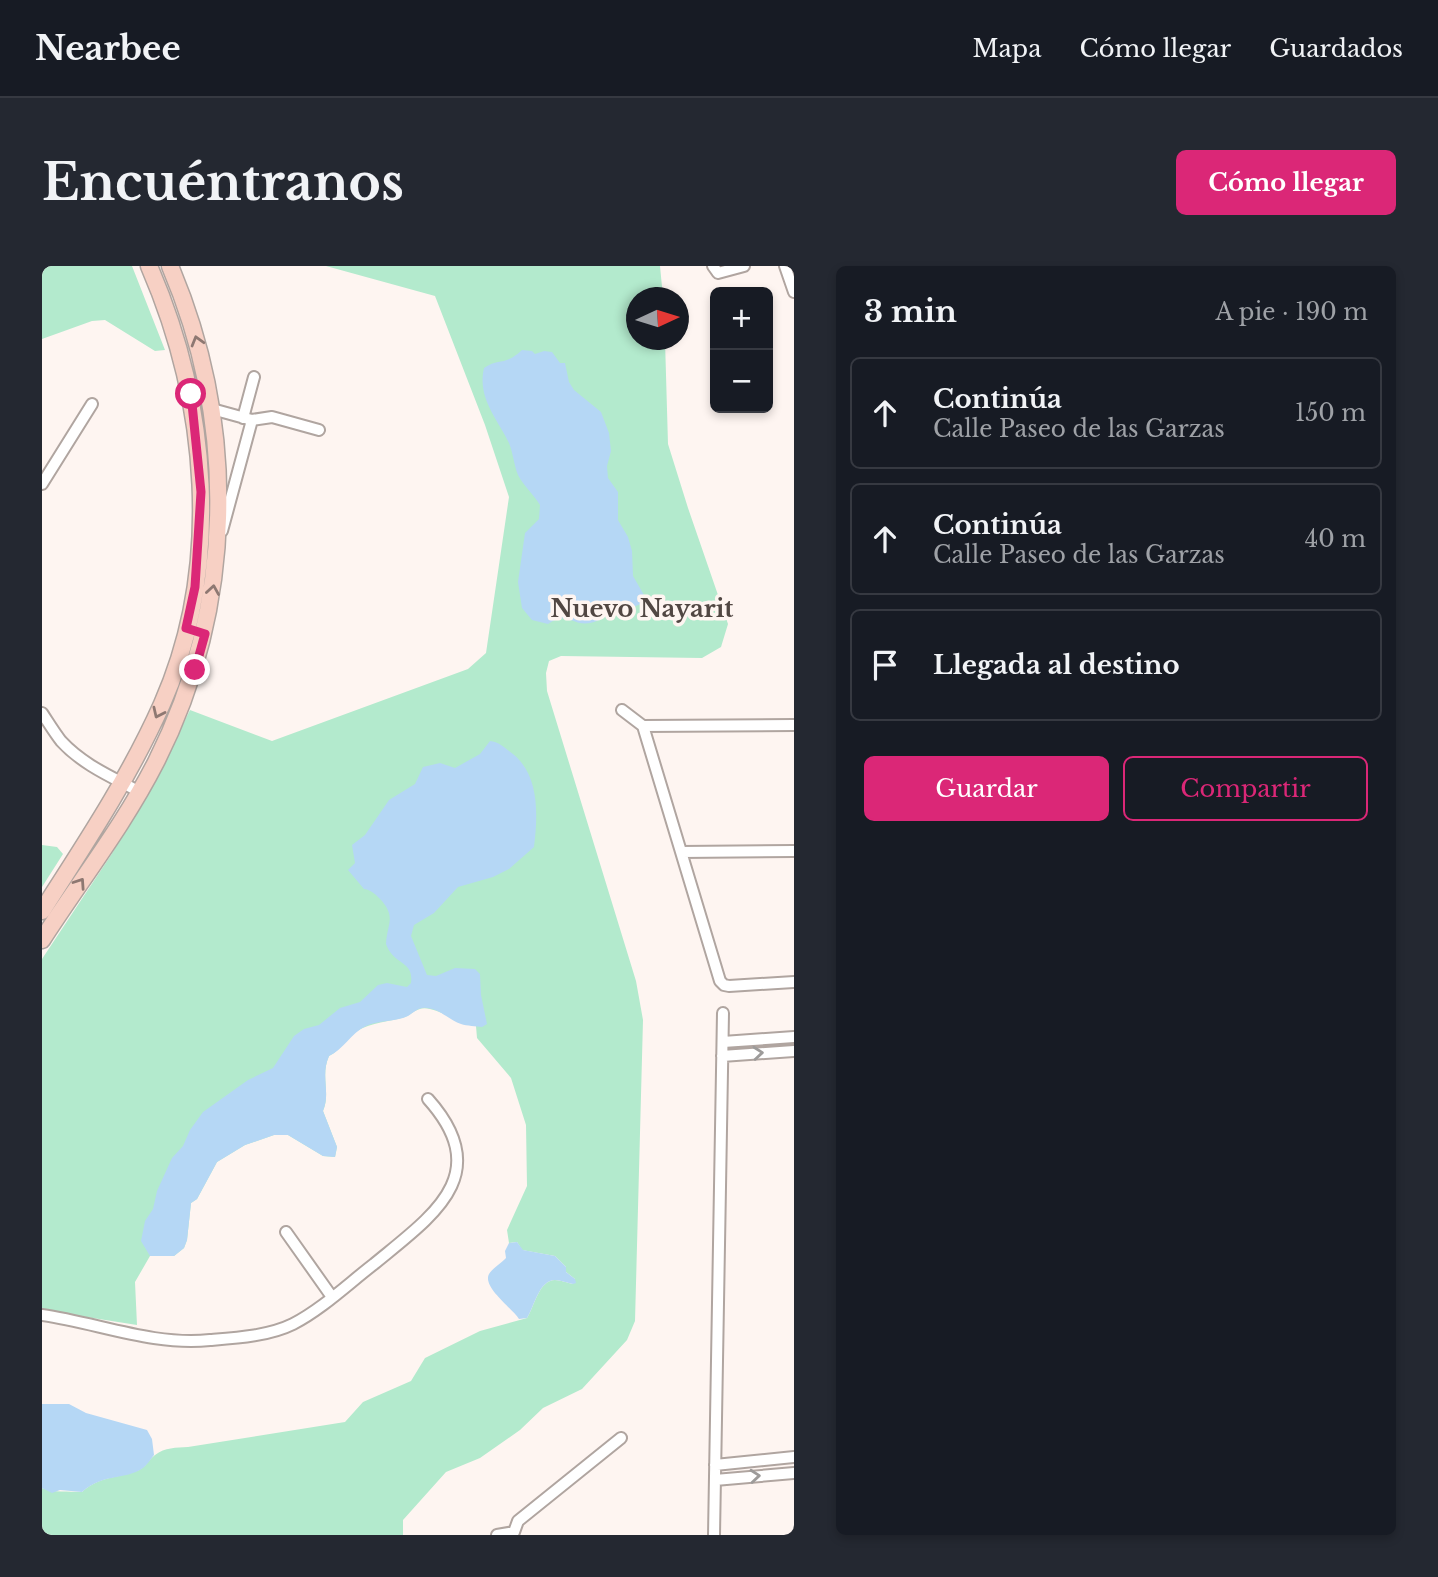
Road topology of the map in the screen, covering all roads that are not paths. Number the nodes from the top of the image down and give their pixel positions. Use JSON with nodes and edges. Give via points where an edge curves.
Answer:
{"nodes":[{"id":1,"x":149,"y":266,"type":"edge"},
{"id":2,"x":170,"y":266,"type":"edge"},
{"id":3,"x":713,"y":266,"type":"edge"},
{"id":4,"x":744,"y":266,"type":"edge"},
{"id":5,"x":785,"y":266,"type":"edge"},
{"id":6,"x":794,"y":292,"type":"edge"},
{"id":7,"x":254,"y":377,"type":"dead end"},
{"id":8,"x":92,"y":404,"type":"dead end"},
{"id":9,"x":212,"y":409,"type":"junction"},
{"id":10,"x":248,"y":419,"type":"junction"},
{"id":11,"x":319,"y":430,"type":"dead end"},
{"id":12,"x":42,"y":484,"type":"edge"},
{"id":13,"x":219,"y":544,"type":"junction"},
{"id":14,"x":186,"y":628,"type":"junction"},
{"id":15,"x":205,"y":634,"type":"junction"},
{"id":16,"x":622,"y":710,"type":"dead end"},
{"id":17,"x":42,"y":713,"type":"edge"},
{"id":18,"x":794,"y":724,"type":"edge"},
{"id":19,"x":643,"y":726,"type":"junction"},
{"id":20,"x":123,"y":783,"type":"junction"},
{"id":21,"x":140,"y":792,"type":"junction"},
{"id":22,"x":794,"y":851,"type":"edge"},
{"id":23,"x":681,"y":852,"type":"junction"},
{"id":24,"x":42,"y":911,"type":"edge"},
{"id":25,"x":42,"y":940,"type":"edge"},
{"id":26,"x":794,"y":982,"type":"edge"},
{"id":27,"x":723,"y":1013,"type":"dead end"},
{"id":28,"x":794,"y":1037,"type":"edge"},
{"id":29,"x":723,"y":1042,"type":"junction"},
{"id":30,"x":794,"y":1051,"type":"edge"},
{"id":31,"x":722,"y":1056,"type":"junction"},
{"id":32,"x":428,"y":1099,"type":"dead end"},
{"id":33,"x":286,"y":1232,"type":"dead end"},
{"id":34,"x":332,"y":1297,"type":"junction"},
{"id":35,"x":42,"y":1315,"type":"edge"},
{"id":36,"x":621,"y":1438,"type":"dead end"},
{"id":37,"x":794,"y":1457,"type":"edge"},
{"id":38,"x":715,"y":1465,"type":"junction"},
{"id":39,"x":794,"y":1473,"type":"edge"},
{"id":40,"x":715,"y":1480,"type":"junction"},
{"id":41,"x":515,"y":1533,"type":"edge"},
{"id":42,"x":497,"y":1535,"type":"edge"},
{"id":43,"x":714,"y":1535,"type":"edge"}],
"edges":[{"from":1,"to":14,"type":"street","via":[[180,353],[197,443],[200,542]]},
{"from":9,"to":2,"type":"street","one_way":true,"via":[[197,340]]},
{"from":3,"to":4,"type":"street","via":[[718,273]]},
{"from":5,"to":6,"type":"street"},
{"from":7,"to":10,"type":"street"},
{"from":8,"to":12,"type":"street"},
{"from":9,"to":10,"type":"street"},
{"from":9,"to":13,"type":"street","via":[[220,489]]},
{"from":10,"to":11,"type":"street","via":[[272,417]]},
{"from":10,"to":13,"type":"street"},
{"from":15,"to":13,"type":"street","one_way":true},
{"from":14,"to":15,"type":"street"},
{"from":14,"to":20,"type":"street","one_way":true,"via":[[163,702]]},
{"from":15,"to":21,"type":"street","via":[[179,715]]},
{"from":16,"to":19,"type":"street"},
{"from":17,"to":20,"type":"street","via":[[73,753]]},
{"from":18,"to":19,"type":"street"},
{"from":19,"to":23,"type":"street"},
{"from":20,"to":21,"type":"street"},
{"from":20,"to":24,"type":"street"},
{"from":25,"to":21,"type":"street","one_way":true},
{"from":22,"to":23,"type":"street"},
{"from":23,"to":26,"type":"street","via":[[723,985]]},
{"from":27,"to":29,"type":"street"},
{"from":28,"to":29,"type":"street"},
{"from":29,"to":31,"type":"street"},
{"from":31,"to":30,"type":"street","one_way":true},
{"from":31,"to":38,"type":"street"},
{"from":32,"to":34,"type":"street","via":[[442,1115],[454,1142],[456,1169],[448,1194],[424,1223]]},
{"from":33,"to":34,"type":"street"},
{"from":34,"to":35,"type":"street","via":[[291,1325],[187,1342]]},
{"from":36,"to":41,"type":"street","via":[[518,1521]]},
{"from":37,"to":38,"type":"street"},
{"from":38,"to":40,"type":"street"},
{"from":40,"to":39,"type":"street","one_way":true},
{"from":40,"to":43,"type":"street"},
{"from":41,"to":42,"type":"street"}]}
